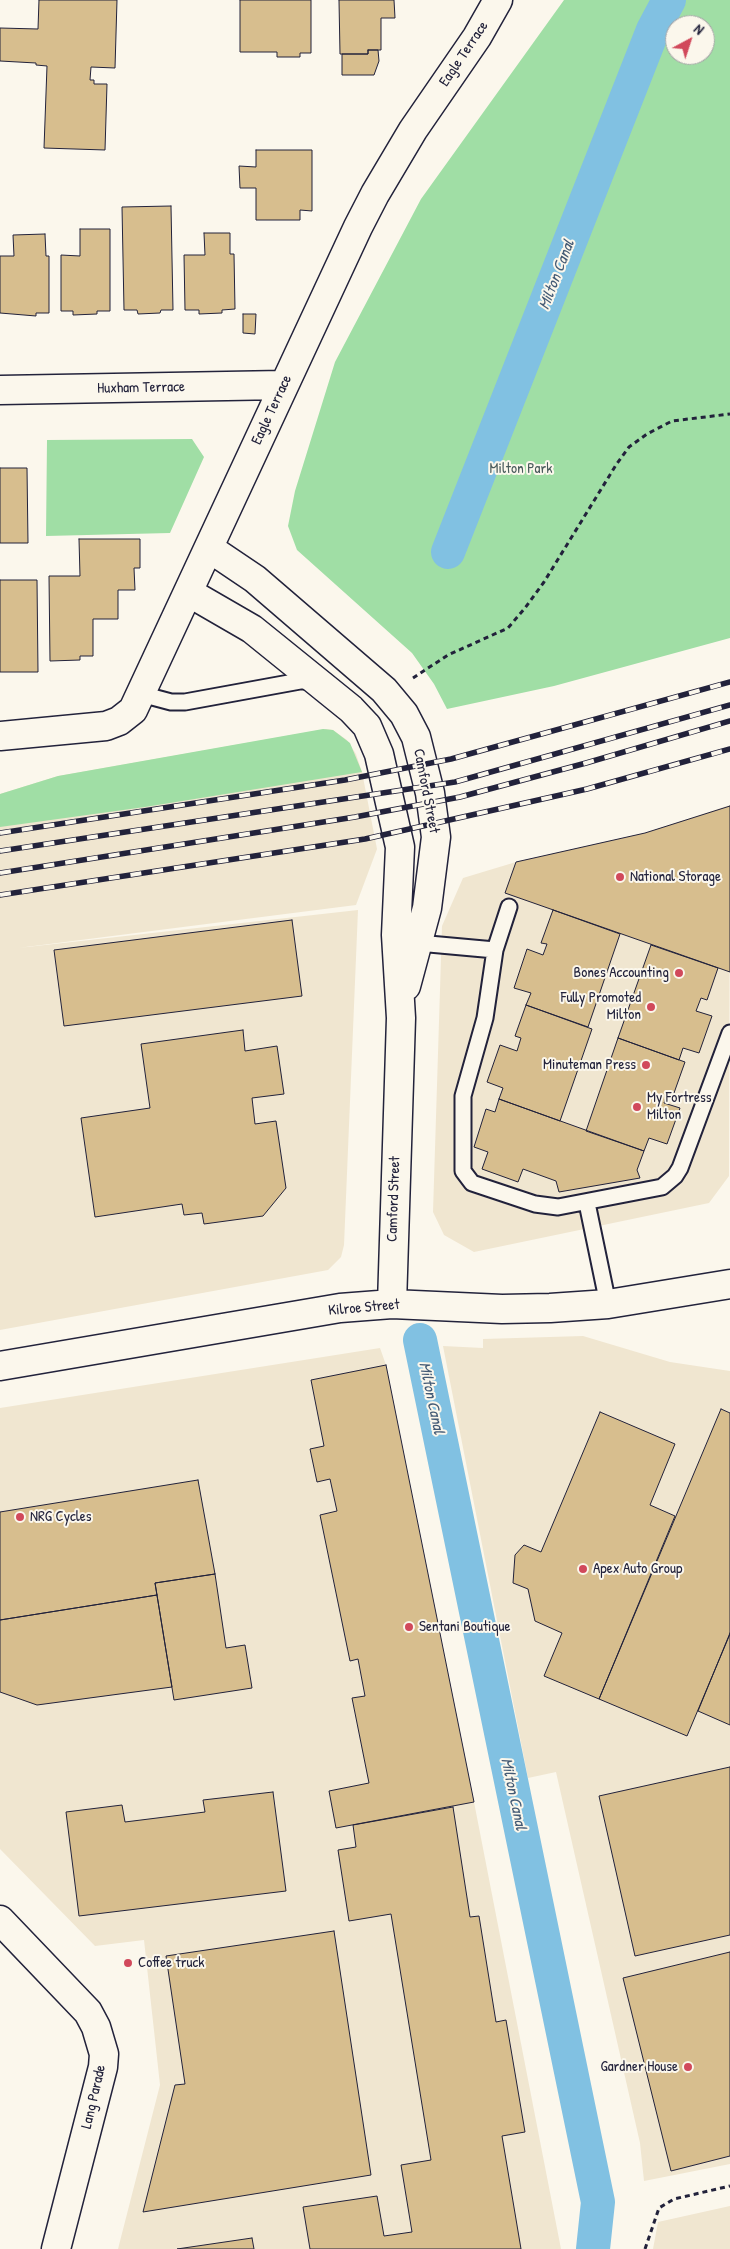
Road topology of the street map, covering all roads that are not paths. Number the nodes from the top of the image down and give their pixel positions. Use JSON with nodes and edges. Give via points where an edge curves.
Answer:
{"nodes":[{"id":1,"x":498,"y":0,"type":"edge"},
{"id":2,"x":283,"y":386,"type":"junction"},
{"id":3,"x":0,"y":390,"type":"edge"},
{"id":4,"x":209,"y":548,"type":"junction"},
{"id":5,"x":188,"y":592,"type":"junction"},
{"id":6,"x":316,"y":680,"type":"junction"},
{"id":7,"x":141,"y":694,"type":"junction"},
{"id":8,"x":0,"y":736,"type":"edge"},
{"id":9,"x":509,"y":907,"type":"dead end"},
{"id":10,"x":418,"y":943,"type":"junction"},
{"id":11,"x":494,"y":950,"type":"junction"},
{"id":12,"x":401,"y":1004,"type":"junction"},
{"id":13,"x":730,"y":1033,"type":"edge"},
{"id":14,"x":587,"y":1203,"type":"junction"},
{"id":15,"x":730,"y":1284,"type":"edge"},
{"id":16,"x":392,"y":1304,"type":"junction"},
{"id":17,"x":608,"y":1304,"type":"junction"},
{"id":18,"x":0,"y":1366,"type":"edge"},
{"id":19,"x":0,"y":1920,"type":"edge"},
{"id":20,"x":56,"y":2249,"type":"edge"}],
"edges":[{"from":1,"to":2,"type":"street","name":"Eagle Terrace","via":[[375,194]]},
{"from":2,"to":3,"type":"street","name":"Huxham Terrace"},
{"from":2,"to":4,"type":"street","name":"Eagle Terrace"},
{"from":4,"to":5,"type":"street","name":"Eagle Terrace"},
{"from":4,"to":10,"type":"street","name":"Camford Street","via":[[297,614],[384,690],[404,714],[422,754],[436,829],[432,877]]},
{"from":5,"to":6,"type":"street","name":"Camford Street","via":[[252,629]]},
{"from":5,"to":7,"type":"street","name":"Eagle Terrace"},
{"from":6,"to":7,"type":"lane","via":[[186,702]]},
{"from":6,"to":12,"type":"street","name":"Camford Street","via":[[367,726],[383,768],[400,847],[396,935]]},
{"from":7,"to":8,"type":"street","name":"Eagle Terrace","via":[[128,715],[112,725]]},
{"from":9,"to":11,"type":"lane"},
{"from":10,"to":11,"type":"lane"},
{"from":10,"to":12,"type":"street","name":"Camford Street"},
{"from":11,"to":14,"type":"lane","via":[[485,1018],[463,1096],[463,1171],[472,1183],[535,1204],[558,1207]]},
{"from":12,"to":16,"type":"street","name":"Camford Street"},
{"from":13,"to":14,"type":"lane","via":[[675,1176],[662,1187]]},
{"from":14,"to":17,"type":"lane"},
{"from":15,"to":17,"type":"street","name":"Kilroe Street"},
{"from":16,"to":17,"type":"street","name":"Kilroe Street","via":[[502,1308]]},
{"from":16,"to":18,"type":"street","name":"Kilroe Street","via":[[332,1310]]},
{"from":19,"to":20,"type":"street","name":"Lang Parade","via":[[88,2012],[104,2054]]}]}
